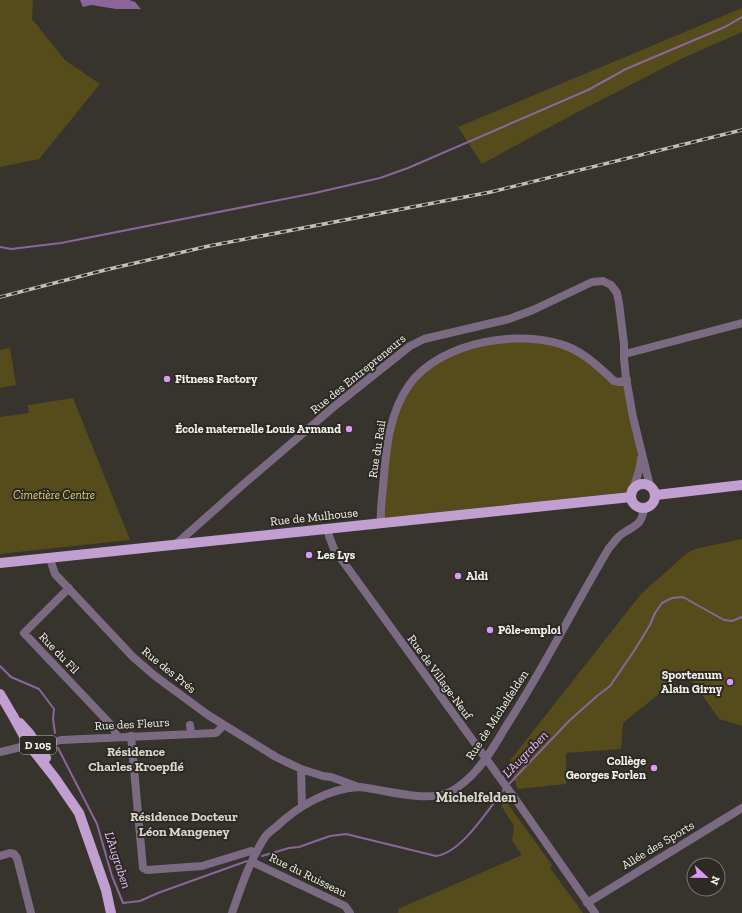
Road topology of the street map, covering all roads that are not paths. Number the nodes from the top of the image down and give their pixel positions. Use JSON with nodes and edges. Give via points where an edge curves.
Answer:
{"nodes":[{"id":1,"x":742,"y":323,"type":"edge"},
{"id":2,"x":625,"y":354,"type":"junction"},
{"id":3,"x":626,"y":380,"type":"junction"},
{"id":4,"x":641,"y":450,"type":"junction"},
{"id":5,"x":742,"y":485,"type":"edge"},
{"id":6,"x":653,"y":490,"type":"junction"},
{"id":7,"x":632,"y":494,"type":"junction"},
{"id":8,"x":644,"y":509,"type":"junction"},
{"id":9,"x":381,"y":523,"type":"junction"},
{"id":10,"x":328,"y":530,"type":"junction"},
{"id":11,"x":175,"y":545,"type":"junction"},
{"id":12,"x":50,"y":558,"type":"junction"},
{"id":13,"x":0,"y":563,"type":"edge"},
{"id":14,"x":69,"y":588,"type":"junction"},
{"id":15,"x":0,"y":694,"type":"edge"},
{"id":16,"x":224,"y":725,"type":"junction"},
{"id":17,"x":131,"y":736,"type":"junction"},
{"id":18,"x":117,"y":737,"type":"junction"},
{"id":19,"x":34,"y":746,"type":"junction"},
{"id":20,"x":0,"y":752,"type":"edge"},
{"id":21,"x":485,"y":759,"type":"junction"},
{"id":22,"x":301,"y":769,"type":"junction"},
{"id":23,"x":332,"y":776,"type":"junction"},
{"id":24,"x":360,"y":787,"type":"junction"},
{"id":25,"x":342,"y":789,"type":"junction"},
{"id":26,"x":302,"y":806,"type":"junction"},
{"id":27,"x":742,"y":808,"type":"edge"},
{"id":28,"x":256,"y":853,"type":"junction"},
{"id":29,"x":0,"y":856,"type":"edge"},
{"id":30,"x":252,"y":862,"type":"junction"},
{"id":31,"x":587,"y":903,"type":"junction"},
{"id":32,"x":31,"y":913,"type":"edge"},
{"id":33,"x":111,"y":913,"type":"edge"},
{"id":34,"x":232,"y":913,"type":"edge"},
{"id":35,"x":350,"y":913,"type":"edge"},
{"id":36,"x":595,"y":913,"type":"edge"}],
"edges":[{"from":1,"to":2,"type":"street"},
{"from":2,"to":3,"type":"street","name":"Rue des Entrepreneurs"},
{"from":2,"to":11,"type":"street","name":"Rue des Entrepreneurs","via":[[617,293],[611,285],[603,281],[592,282],[509,319],[417,342],[336,405]]},
{"from":3,"to":4,"type":"street","name":"Rue des Entrepreneurs"},
{"from":3,"to":9,"type":"street","name":"Rue du Rail","via":[[614,381],[586,356],[551,341],[524,338],[494,340],[468,346],[440,358],[420,373],[409,386],[394,415],[389,432]]},
{"from":4,"to":6,"type":"street","name":"Rue des Entrepreneurs"},
{"from":4,"to":7,"type":"street","name":"Rue des Entrepreneurs","via":[[640,467]]},
{"from":5,"to":6,"type":"main road"},
{"from":6,"to":7,"type":"main road","via":[[643,484],[635,487]]},
{"from":6,"to":8,"type":"main road","via":[[655,501]]},
{"from":7,"to":8,"type":"main road","via":[[634,505]]},
{"from":7,"to":9,"type":"main road","name":"Rue de Mulhouse"},
{"from":8,"to":21,"type":"street","name":"Rue de Michelfelden","via":[[636,527],[621,534],[609,548],[523,701]]},
{"from":9,"to":10,"type":"main road","name":"Rue de Mulhouse"},
{"from":10,"to":11,"type":"main road","name":"Rue de Mulhouse"},
{"from":10,"to":21,"type":"street","name":"Rue de Village-Neuf","via":[[334,549]]},
{"from":11,"to":12,"type":"main road","name":"Rue de Mulhouse"},
{"from":12,"to":13,"type":"main road","name":"Rue de Mulhouse"},
{"from":12,"to":14,"type":"street","name":"Rue des Prés","via":[[55,574]]},
{"from":14,"to":16,"type":"street","name":"Rue des Prés","via":[[133,657],[155,676]]},
{"from":14,"to":18,"type":"street","name":"Rue du Fil","via":[[24,633],[113,727]]},
{"from":15,"to":19,"type":"main road","number":"D 105"},
{"from":16,"to":17,"type":"street","name":"Rue des Fleurs","via":[[216,733],[191,729]]},
{"from":16,"to":22,"type":"street","name":"Rue des Prés"},
{"from":17,"to":18,"type":"street","name":"Rue des Fleurs"},
{"from":17,"to":28,"type":"street","via":[[143,868],[147,870],[202,866],[251,852]]},
{"from":18,"to":19,"type":"street","name":"Rue des Fleurs","via":[[61,740]]},
{"from":19,"to":20,"type":"street","name":"Rue des Fleurs"},
{"from":19,"to":33,"type":"main road","number":"D 105","via":[[78,813],[106,890]]},
{"from":21,"to":24,"type":"street","name":"Rue de Michelfelden","via":[[463,783],[447,793],[416,795]]},
{"from":21,"to":31,"type":"street","name":"Rue de Village-Neuf"},
{"from":22,"to":23,"type":"street","name":"Rue des Prés"},
{"from":22,"to":26,"type":"street"},
{"from":23,"to":24,"type":"street","name":"Rue des Prés"},
{"from":23,"to":25,"type":"street"},
{"from":24,"to":25,"type":"street","name":"Rue de Michelfelden"},
{"from":25,"to":26,"type":"street","name":"Rue de Michelfelden"},
{"from":26,"to":28,"type":"street","name":"Rue de Michelfelden","via":[[282,820],[266,836]]},
{"from":27,"to":31,"type":"street","name":"Allée des Sports"},
{"from":28,"to":30,"type":"street","name":"Rue de Michelfelden"},
{"from":29,"to":32,"type":"street","via":[[10,853],[17,858]]},
{"from":30,"to":34,"type":"street","name":"Rue de Michelfelden"},
{"from":30,"to":35,"type":"street","name":"Rue du Ruisseau","via":[[345,906]]},
{"from":31,"to":36,"type":"street","name":"Rue de Village-Neuf"}]}
